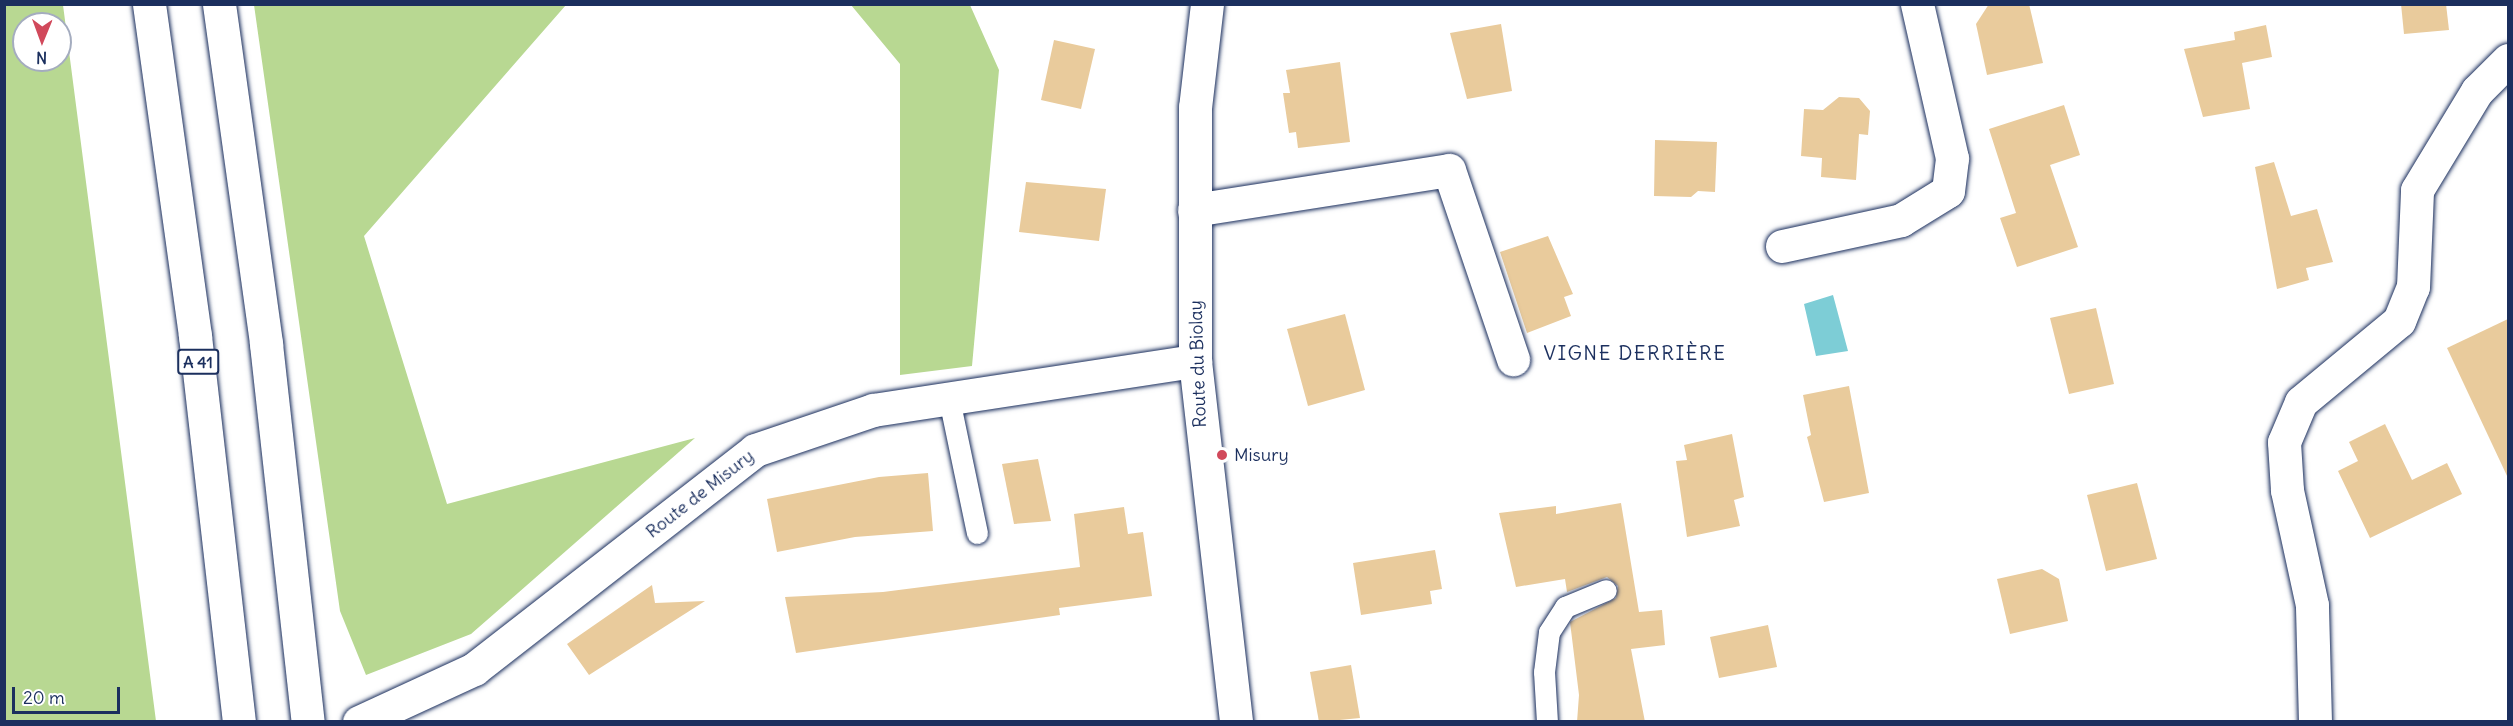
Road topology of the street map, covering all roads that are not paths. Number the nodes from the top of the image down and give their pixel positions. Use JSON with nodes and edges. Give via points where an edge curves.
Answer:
{"nodes":[{"id":1,"x":149,"y":4,"type":"edge"},
{"id":2,"x":219,"y":4,"type":"edge"},
{"id":3,"x":1207,"y":4,"type":"edge"},
{"id":4,"x":1917,"y":4,"type":"edge"},
{"id":5,"x":2508,"y":60,"type":"edge"},
{"id":6,"x":1194,"y":210,"type":"junction"},
{"id":7,"x":1782,"y":246,"type":"dead end"},
{"id":8,"x":1513,"y":359,"type":"dead end"},
{"id":9,"x":1195,"y":361,"type":"junction"},
{"id":10,"x":949,"y":399,"type":"junction"},
{"id":11,"x":977,"y":532,"type":"dead end"},
{"id":12,"x":1606,"y":590,"type":"dead end"},
{"id":13,"x":370,"y":717,"type":"edge"},
{"id":14,"x":239,"y":722,"type":"edge"},
{"id":15,"x":309,"y":722,"type":"edge"},
{"id":16,"x":1236,"y":722,"type":"edge"},
{"id":17,"x":1547,"y":722,"type":"edge"},
{"id":18,"x":2315,"y":722,"type":"edge"}],
"edges":[{"from":1,"to":14,"type":"main road","number":"A 41","via":[[195,336]]},
{"from":2,"to":15,"type":"main road","via":[[266,344]]},
{"from":3,"to":6,"type":"main road","name":"Route du Biolay","via":[[1195,107]]},
{"from":4,"to":7,"type":"main road","via":[[1952,158],[1948,191],[1901,220]]},
{"from":5,"to":18,"type":"main road","via":[[2477,91],[2417,190],[2413,287],[2399,321],[2301,402],[2284,442],[2287,490],[2312,605]]},
{"from":6,"to":8,"type":"main road","via":[[1449,170]]},
{"from":6,"to":9,"type":"main road","name":"Route du Biolay"},
{"from":9,"to":10,"type":"main road","name":"Route de Misury"},
{"from":9,"to":16,"type":"main road","name":"Route du Biolay"},
{"from":10,"to":11,"type":"lane"},
{"from":10,"to":13,"type":"main road","name":"Route de Misury","via":[[873,410],[755,450],[474,669]]},
{"from":12,"to":17,"type":"lane","via":[[1565,607],[1549,632],[1544,672]]}]}
